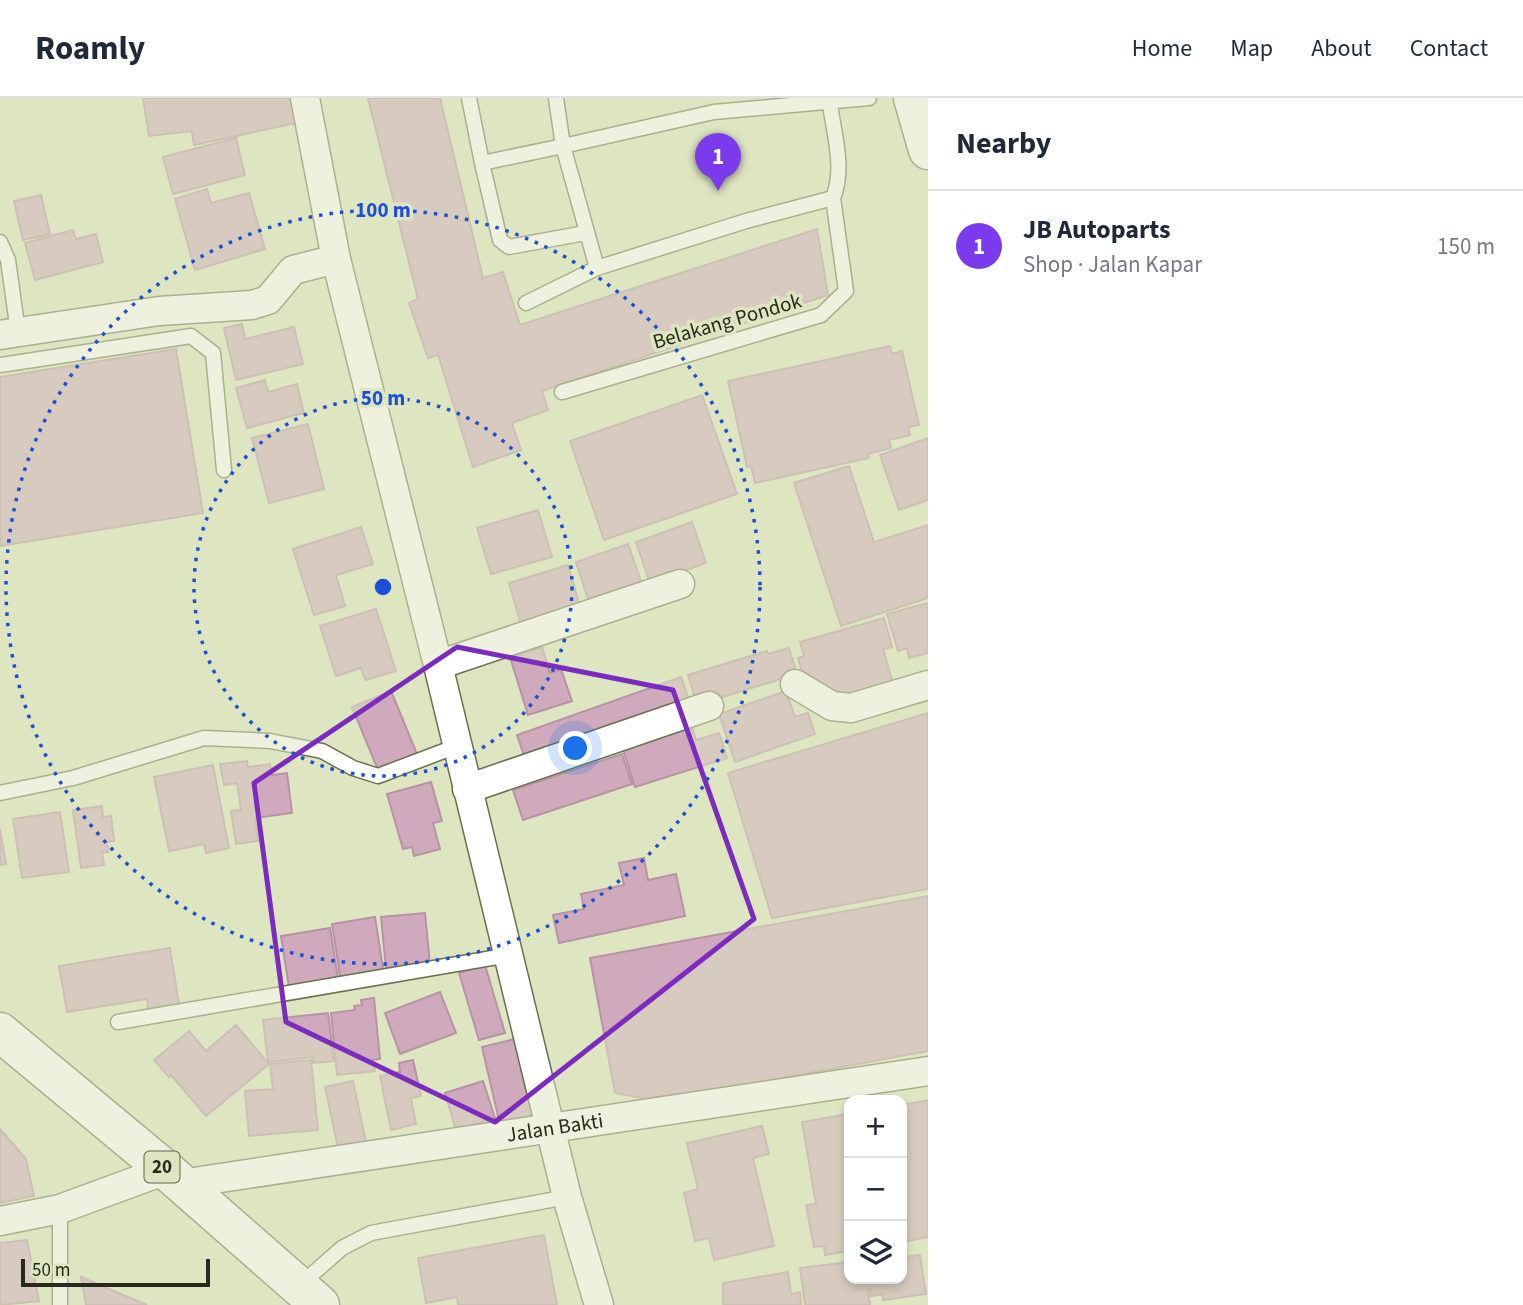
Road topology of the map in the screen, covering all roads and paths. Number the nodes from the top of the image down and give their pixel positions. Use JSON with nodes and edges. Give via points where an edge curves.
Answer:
{"nodes":[{"id":1,"x":306,"y":98,"type":"edge"},
{"id":2,"x":469,"y":98,"type":"edge"},
{"id":3,"x":556,"y":98,"type":"edge"},
{"id":4,"x":869,"y":98,"type":"edge"},
{"id":5,"x":913,"y":98,"type":"edge"},
{"id":6,"x":830,"y":104,"type":"junction"},
{"id":7,"x":564,"y":146,"type":"junction"},
{"id":8,"x":928,"y":150,"type":"edge"},
{"id":9,"x":482,"y":163,"type":"junction"},
{"id":10,"x":833,"y":198,"type":"junction"},
{"id":11,"x":585,"y":233,"type":"junction"},
{"id":12,"x":0,"y":242,"type":"edge"},
{"id":13,"x":336,"y":260,"type":"junction"},
{"id":14,"x":597,"y":268,"type":"junction"},
{"id":15,"x":526,"y":303,"type":"dead end"},
{"id":16,"x":9,"y":333,"type":"edge"},
{"id":17,"x":0,"y":365,"type":"edge"},
{"id":18,"x":562,"y":392,"type":"dead end"},
{"id":19,"x":224,"y":470,"type":"dead end"},
{"id":20,"x":681,"y":584,"type":"dead end"},
{"id":21,"x":439,"y":664,"type":"junction"},
{"id":22,"x":795,"y":684,"type":"dead end"},
{"id":23,"x":928,"y":685,"type":"edge"},
{"id":24,"x":709,"y":706,"type":"dead end"},
{"id":25,"x":457,"y":746,"type":"junction"},
{"id":26,"x":467,"y":789,"type":"junction"},
{"id":27,"x":0,"y":793,"type":"edge"},
{"id":28,"x":510,"y":956,"type":"junction"},
{"id":29,"x":118,"y":1022,"type":"dead end"},
{"id":30,"x":0,"y":1032,"type":"edge"},
{"id":31,"x":928,"y":1071,"type":"edge"},
{"id":32,"x":553,"y":1130,"type":"junction"},
{"id":33,"x":174,"y":1177,"type":"junction"},
{"id":34,"x":567,"y":1197,"type":"junction"},
{"id":35,"x":60,"y":1209,"type":"junction"},
{"id":36,"x":0,"y":1221,"type":"edge"},
{"id":37,"x":310,"y":1295,"type":"edge"},
{"id":38,"x":60,"y":1305,"type":"edge"},
{"id":39,"x":598,"y":1305,"type":"edge"}],
"edges":[{"from":1,"to":13,"type":"street"},
{"from":2,"to":9,"type":"lane"},
{"from":3,"to":7,"type":"lane"},
{"from":4,"to":6,"type":"lane"},
{"from":5,"to":8,"type":"highway"},
{"from":6,"to":7,"type":"lane","via":[[714,112]]},
{"from":6,"to":10,"type":"lane","via":[[839,164]]},
{"from":7,"to":9,"type":"lane"},
{"from":7,"to":11,"type":"lane"},
{"from":9,"to":11,"type":"lane","via":[[500,240],[509,247]]},
{"from":10,"to":14,"type":"lane"},
{"from":10,"to":18,"type":"lane","name":"Belakang Pondok","via":[[846,290],[821,315]]},
{"from":11,"to":14,"type":"lane"},
{"from":12,"to":16,"type":"lane","via":[[8,260]]},
{"from":13,"to":16,"type":"street","via":[[293,270],[268,300],[252,305],[159,311]]},
{"from":13,"to":21,"type":"street"},
{"from":14,"to":15,"type":"lane"},
{"from":17,"to":19,"type":"lane","via":[[191,336],[213,353]]},
{"from":20,"to":21,"type":"street"},
{"from":21,"to":25,"type":"street"},
{"from":22,"to":23,"type":"street","via":[[832,706],[851,708]]},
{"from":24,"to":26,"type":"street"},
{"from":25,"to":26,"type":"street"},
{"from":25,"to":27,"type":"lane","via":[[379,776],[322,751],[270,741],[204,738],[73,778]]},
{"from":26,"to":28,"type":"street"},
{"from":28,"to":29,"type":"lane"},
{"from":28,"to":32,"type":"street"},
{"from":30,"to":33,"type":"highway","number":"20"},
{"from":31,"to":32,"type":"street","name":"Jalan Bakti"},
{"from":32,"to":33,"type":"street","name":"Jalan Bakti"},
{"from":32,"to":34,"type":"street"},
{"from":33,"to":35,"type":"street","name":"Jalan Bakti"},
{"from":33,"to":37,"type":"highway","number":"20"},
{"from":34,"to":37,"type":"lane","via":[[371,1233],[342,1248]]},
{"from":34,"to":39,"type":"street"},
{"from":35,"to":36,"type":"street","name":"Jalan Bakti"},
{"from":35,"to":38,"type":"lane"}]}
